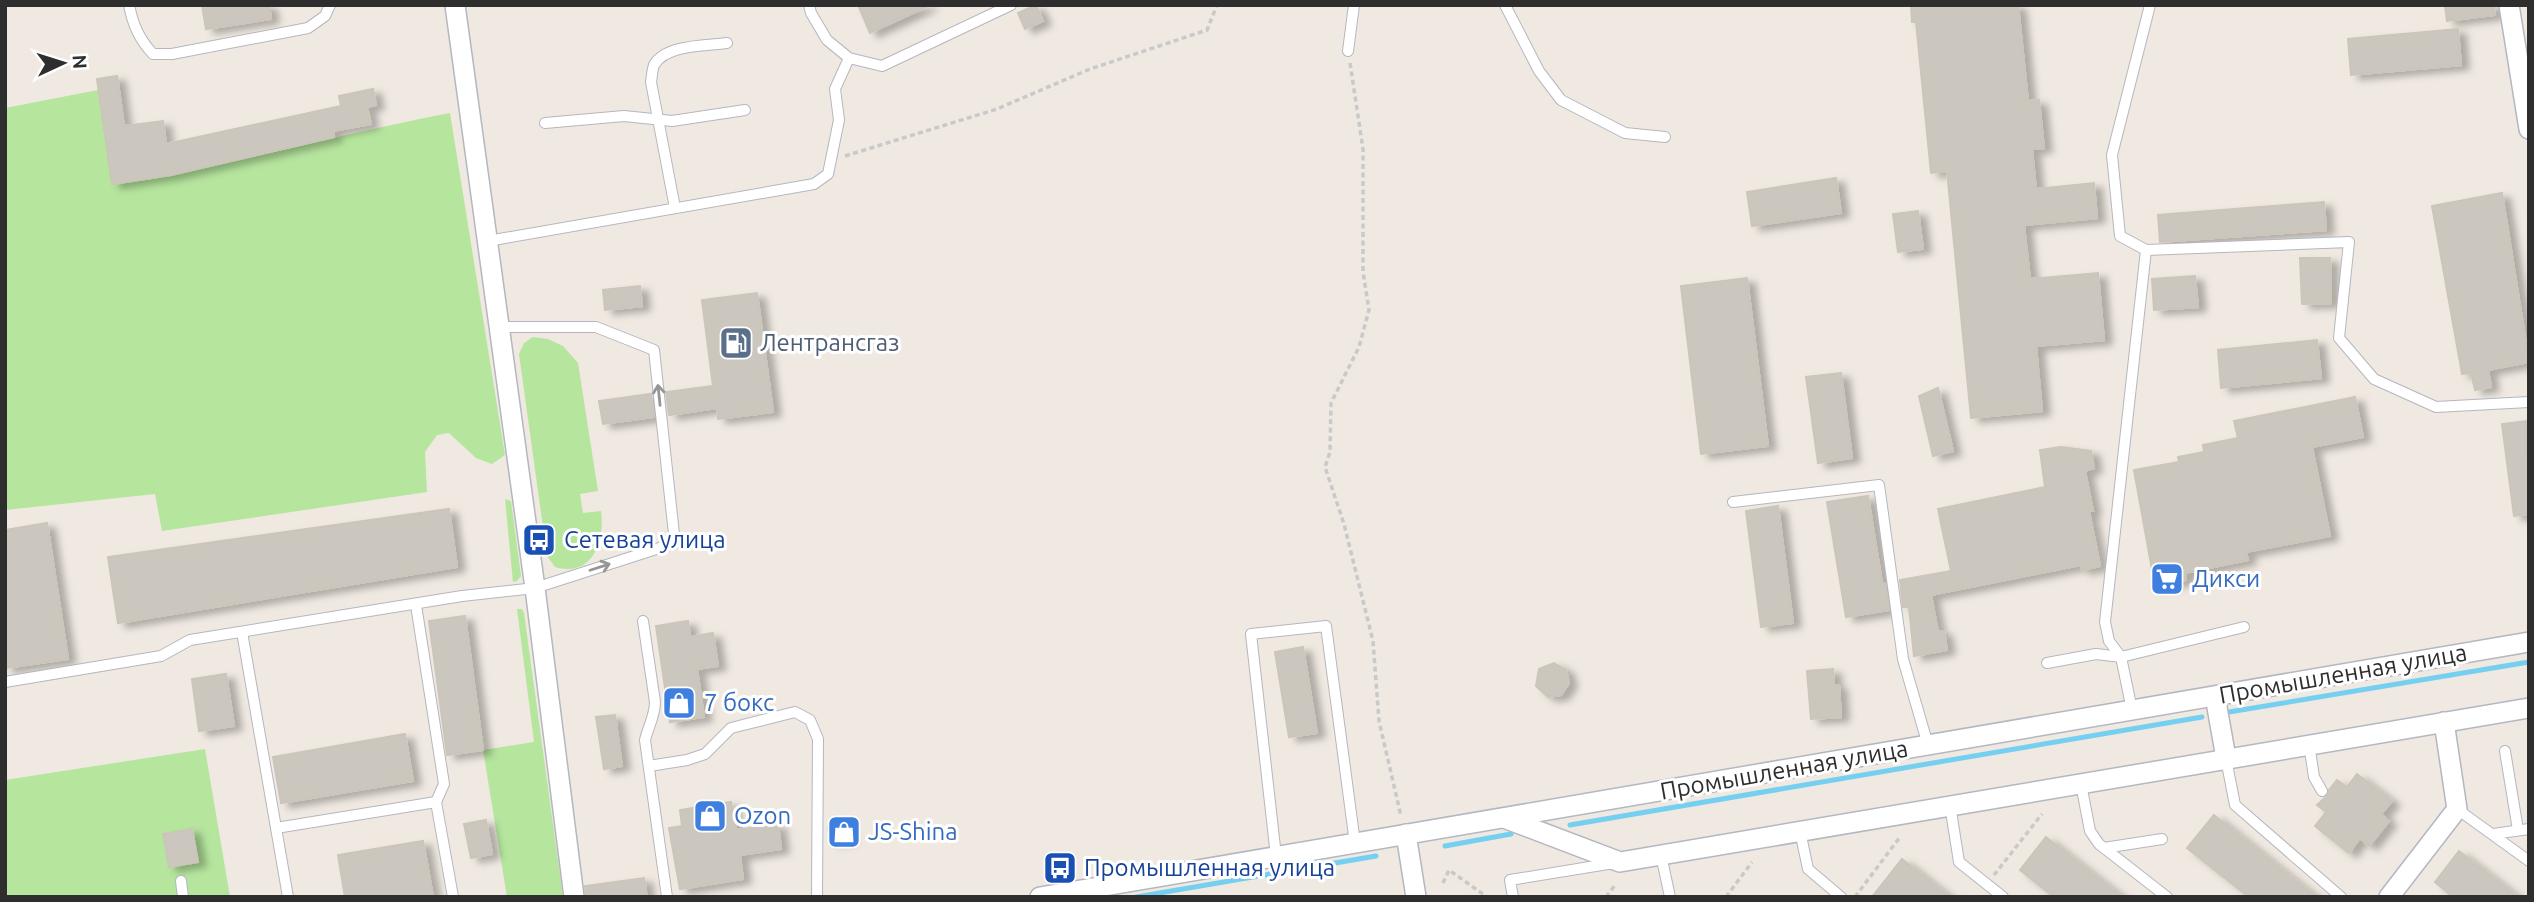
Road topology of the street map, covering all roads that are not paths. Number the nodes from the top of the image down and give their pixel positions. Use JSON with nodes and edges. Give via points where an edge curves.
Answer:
{"nodes":[{"id":1,"x":129,"y":5,"type":"edge"},
{"id":2,"x":330,"y":5,"type":"edge"},
{"id":3,"x":455,"y":5,"type":"edge"},
{"id":4,"x":809,"y":5,"type":"edge"},
{"id":5,"x":1011,"y":5,"type":"edge"},
{"id":6,"x":1354,"y":5,"type":"edge"},
{"id":7,"x":1506,"y":5,"type":"edge"},
{"id":8,"x":2150,"y":5,"type":"edge"},
{"id":9,"x":2509,"y":5,"type":"edge"},
{"id":10,"x":727,"y":43,"type":"dead end"},
{"id":11,"x":1348,"y":51,"type":"road end"},
{"id":12,"x":849,"y":58,"type":"junction"},
{"id":13,"x":746,"y":110,"type":"dead end"},
{"id":14,"x":658,"y":120,"type":"junction"},
{"id":15,"x":545,"y":123,"type":"dead end"},
{"id":16,"x":2529,"y":129,"type":"edge"},
{"id":17,"x":1665,"y":137,"type":"dead end"},
{"id":18,"x":675,"y":208,"type":"junction"},
{"id":19,"x":488,"y":241,"type":"junction"},
{"id":20,"x":2146,"y":250,"type":"junction"},
{"id":21,"x":500,"y":327,"type":"junction"},
{"id":22,"x":2529,"y":402,"type":"edge"},
{"id":23,"x":1733,"y":502,"type":"dead end"},
{"id":24,"x":535,"y":588,"type":"junction"},
{"id":25,"x":416,"y":605,"type":"junction"},
{"id":26,"x":643,"y":621,"type":"dead end"},
{"id":27,"x":2244,"y":627,"type":"dead end"},
{"id":28,"x":242,"y":632,"type":"junction"},
{"id":29,"x":2529,"y":642,"type":"edge"},
{"id":30,"x":2121,"y":657,"type":"junction"},
{"id":31,"x":2047,"y":663,"type":"dead end"},
{"id":32,"x":5,"y":682,"type":"edge"},
{"id":33,"x":2215,"y":696,"type":"junction"},
{"id":34,"x":2529,"y":708,"type":"edge"},
{"id":35,"x":2132,"y":710,"type":"junction"},
{"id":36,"x":2444,"y":722,"type":"junction"},
{"id":37,"x":2309,"y":744,"type":"junction"},
{"id":38,"x":1928,"y":745,"type":"junction"},
{"id":39,"x":2505,"y":751,"type":"dead end"},
{"id":40,"x":2226,"y":758,"type":"junction"},
{"id":41,"x":649,"y":765,"type":"junction"},
{"id":42,"x":2081,"y":783,"type":"junction"},
{"id":43,"x":2322,"y":791,"type":"dead end"},
{"id":44,"x":436,"y":802,"type":"junction"},
{"id":45,"x":1950,"y":805,"type":"junction"},
{"id":46,"x":2457,"y":809,"type":"junction"},
{"id":47,"x":1503,"y":817,"type":"junction"},
{"id":48,"x":276,"y":828,"type":"junction"},
{"id":49,"x":2524,"y":830,"type":"edge"},
{"id":50,"x":1800,"y":831,"type":"junction"},
{"id":51,"x":1406,"y":834,"type":"junction"},
{"id":52,"x":2493,"y":834,"type":"junction"},
{"id":53,"x":2162,"y":839,"type":"dead end"},
{"id":54,"x":1355,"y":843,"type":"junction"},
{"id":55,"x":2104,"y":848,"type":"junction"},
{"id":56,"x":1661,"y":855,"type":"junction"},
{"id":57,"x":1276,"y":856,"type":"junction"},
{"id":58,"x":2529,"y":861,"type":"edge"},
{"id":59,"x":1620,"y":862,"type":"junction"},
{"id":60,"x":181,"y":881,"type":"dead end"},
{"id":61,"x":183,"y":897,"type":"edge"},
{"id":62,"x":288,"y":897,"type":"edge"},
{"id":63,"x":453,"y":897,"type":"edge"},
{"id":64,"x":575,"y":897,"type":"edge"},
{"id":65,"x":667,"y":897,"type":"edge"},
{"id":66,"x":817,"y":897,"type":"edge"},
{"id":67,"x":1040,"y":897,"type":"edge"},
{"id":68,"x":1416,"y":897,"type":"edge"},
{"id":69,"x":1513,"y":897,"type":"edge"},
{"id":70,"x":1670,"y":897,"type":"edge"},
{"id":71,"x":1841,"y":897,"type":"edge"},
{"id":72,"x":2003,"y":897,"type":"edge"},
{"id":73,"x":2167,"y":897,"type":"edge"},
{"id":74,"x":2341,"y":897,"type":"edge"},
{"id":75,"x":2389,"y":897,"type":"edge"}],
"edges":[{"from":1,"to":2,"type":"lane","via":[[142,42],[153,54],[172,54],[308,28],[325,16]]},
{"from":3,"to":19,"type":"street"},
{"from":4,"to":12,"type":"lane","via":[[827,40]]},
{"from":5,"to":12,"type":"lane","via":[[882,66]]},
{"from":6,"to":11,"type":"lane"},
{"from":7,"to":17,"type":"lane","via":[[1539,71],[1561,100],[1625,133]]},
{"from":8,"to":20,"type":"lane","via":[[2112,155],[2120,236]]},
{"from":9,"to":16,"type":"street"},
{"from":10,"to":14,"type":"lane","via":[[662,56],[650,82]]},
{"from":12,"to":18,"type":"lane","via":[[835,89],[839,120],[828,174],[814,184]]},
{"from":13,"to":14,"type":"lane"},
{"from":14,"to":15,"type":"lane","via":[[624,116]]},
{"from":14,"to":18,"type":"lane"},
{"from":18,"to":19,"type":"lane"},
{"from":19,"to":21,"type":"street"},
{"from":20,"to":22,"type":"lane","via":[[2349,242],[2339,338],[2374,379],[2436,407]]},
{"from":20,"to":30,"type":"lane","via":[[2105,622],[2109,641]]},
{"from":21,"to":24,"type":"street"},
{"from":24,"to":21,"type":"lane","one_way":true,"via":[[675,543],[654,350],[596,327]]},
{"from":23,"to":38,"type":"lane","via":[[1879,485],[1903,659]]},
{"from":24,"to":25,"type":"lane"},
{"from":24,"to":64,"type":"street"},
{"from":25,"to":28,"type":"lane"},
{"from":25,"to":44,"type":"lane","via":[[444,784]]},
{"from":26,"to":41,"type":"lane","via":[[655,702],[645,740]]},
{"from":27,"to":30,"type":"lane"},
{"from":28,"to":32,"type":"lane","via":[[190,640],[161,656]]},
{"from":28,"to":48,"type":"lane"},
{"from":29,"to":33,"type":"street","name":"Промышленная улица"},
{"from":30,"to":31,"type":"lane","via":[[2096,654]]},
{"from":30,"to":35,"type":"lane"},
{"from":33,"to":35,"type":"street","name":"Промышленная улица"},
{"from":33,"to":40,"type":"street"},
{"from":34,"to":36,"type":"street"},
{"from":35,"to":38,"type":"street","name":"Промышленная улица"},
{"from":36,"to":37,"type":"street"},
{"from":36,"to":46,"type":"street"},
{"from":37,"to":40,"type":"street"},
{"from":37,"to":43,"type":"lane","via":[[2314,777]]},
{"from":38,"to":47,"type":"street","name":"Промышленная улица"},
{"from":39,"to":49,"type":"lane"},
{"from":40,"to":42,"type":"street"},
{"from":40,"to":74,"type":"lane","via":[[2235,805]]},
{"from":41,"to":65,"type":"lane"},
{"from":41,"to":66,"type":"lane","via":[[705,754],[731,728],[795,712],[810,720],[818,739]]},
{"from":42,"to":45,"type":"street"},
{"from":42,"to":55,"type":"lane","via":[[2090,831]]},
{"from":44,"to":48,"type":"lane"},
{"from":44,"to":63,"type":"lane"},
{"from":45,"to":50,"type":"street"},
{"from":45,"to":72,"type":"lane","via":[[1959,862]]},
{"from":46,"to":52,"type":"lane"},
{"from":46,"to":75,"type":"street"},
{"from":47,"to":51,"type":"street","name":"Промышленная улица"},
{"from":47,"to":59,"type":"street"},
{"from":48,"to":62,"type":"lane"},
{"from":49,"to":52,"type":"lane"},
{"from":50,"to":56,"type":"street"},
{"from":50,"to":71,"type":"lane","via":[[1808,869]]},
{"from":51,"to":54,"type":"street","name":"Промышленная улица"},
{"from":51,"to":68,"type":"street"},
{"from":52,"to":58,"type":"lane"},
{"from":53,"to":55,"type":"lane"},
{"from":54,"to":57,"type":"street","name":"Промышленная улица"},
{"from":54,"to":57,"type":"lane","via":[[1326,626],[1251,634]]},
{"from":55,"to":73,"type":"lane"},
{"from":56,"to":59,"type":"street"},
{"from":56,"to":70,"type":"lane"},
{"from":57,"to":67,"type":"street","name":"Промышленная улица"},
{"from":59,"to":69,"type":"lane","via":[[1510,880]]},
{"from":60,"to":61,"type":"lane"}]}
